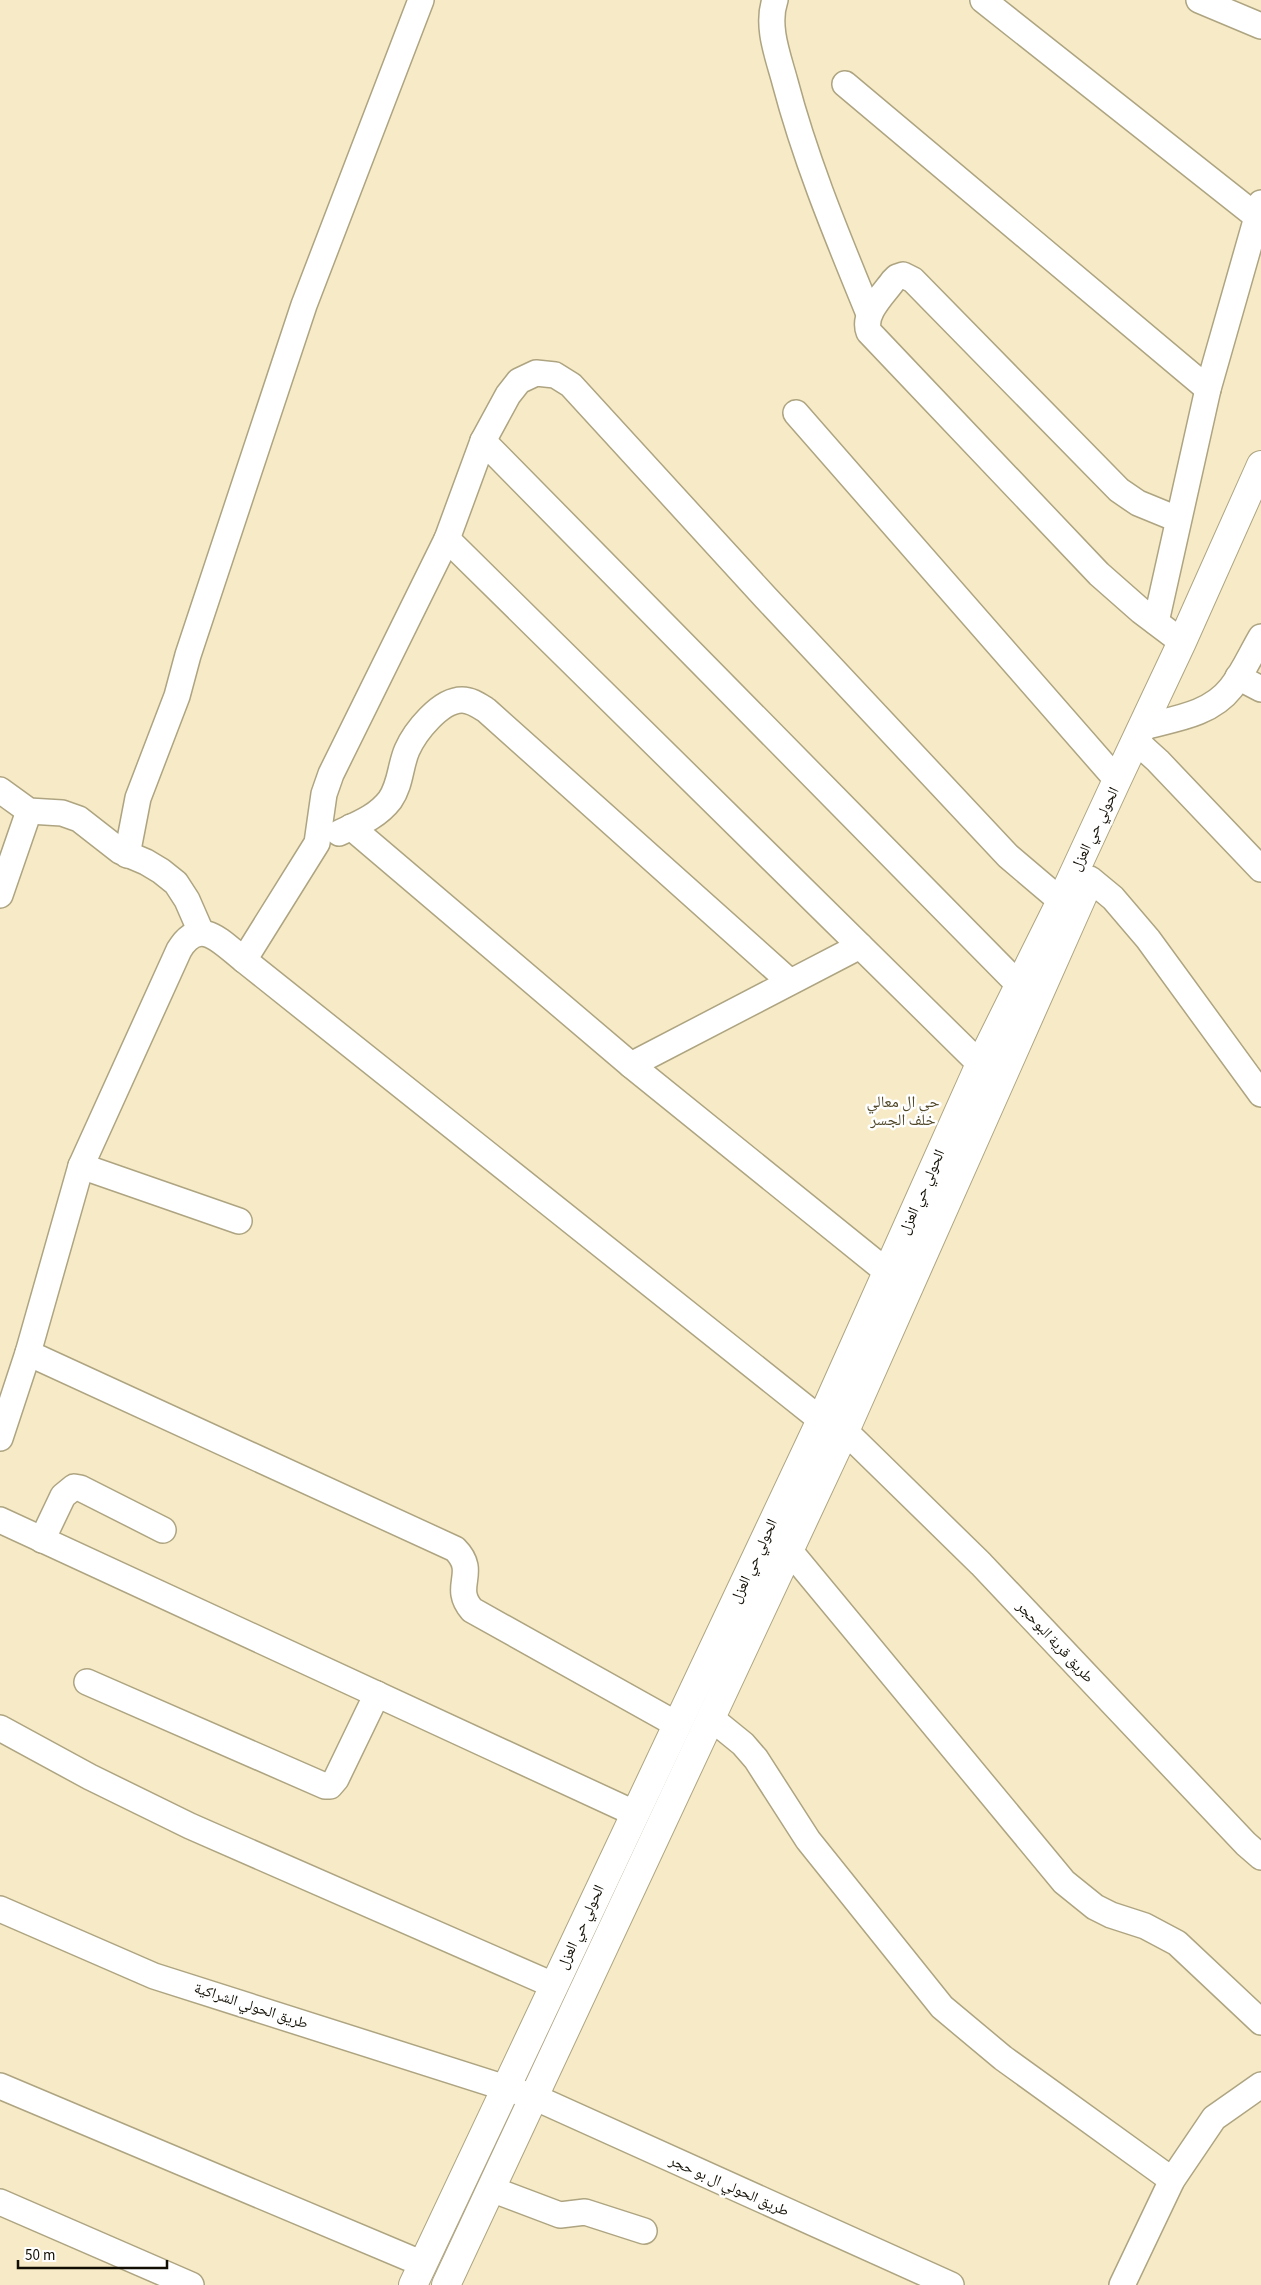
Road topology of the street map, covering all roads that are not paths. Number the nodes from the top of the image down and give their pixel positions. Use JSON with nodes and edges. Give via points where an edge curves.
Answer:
{"nodes":[{"id":1,"x":421,"y":0,"type":"edge"},
{"id":2,"x":775,"y":0,"type":"edge"},
{"id":3,"x":983,"y":0,"type":"edge"},
{"id":4,"x":1199,"y":0,"type":"edge"},
{"id":5,"x":1261,"y":26,"type":"edge"},
{"id":6,"x":845,"y":84,"type":"dead end"},
{"id":7,"x":1259,"y":210,"type":"edge"},
{"id":8,"x":870,"y":314,"type":"junction"},
{"id":9,"x":1208,"y":389,"type":"junction"},
{"id":10,"x":796,"y":413,"type":"dead end"},
{"id":11,"x":483,"y":441,"type":"junction"},
{"id":12,"x":1261,"y":465,"type":"edge"},
{"id":13,"x":1177,"y":519,"type":"junction"},
{"id":14,"x":447,"y":539,"type":"junction"},
{"id":15,"x":1156,"y":622,"type":"junction"},
{"id":16,"x":1261,"y":637,"type":"edge"},
{"id":17,"x":1182,"y":642,"type":"junction"},
{"id":18,"x":1238,"y":677,"type":"junction"},
{"id":19,"x":1261,"y":689,"type":"edge"},
{"id":20,"x":1139,"y":734,"type":"junction"},
{"id":21,"x":1117,"y":780,"type":"junction"},
{"id":22,"x":0,"y":790,"type":"edge"},
{"id":23,"x":29,"y":811,"type":"junction"},
{"id":24,"x":352,"y":827,"type":"junction"},
{"id":25,"x":317,"y":843,"type":"junction"},
{"id":26,"x":127,"y":855,"type":"junction"},
{"id":27,"x":1261,"y":869,"type":"edge"},
{"id":28,"x":1090,"y":880,"type":"junction"},
{"id":29,"x":0,"y":894,"type":"edge"},
{"id":30,"x":1061,"y":901,"type":"junction"},
{"id":31,"x":201,"y":932,"type":"junction"},
{"id":32,"x":860,"y":946,"type":"junction"},
{"id":33,"x":244,"y":960,"type":"junction"},
{"id":34,"x":789,"y":981,"type":"junction"},
{"id":35,"x":1018,"y":984,"type":"junction"},
{"id":36,"x":980,"y":1064,"type":"junction"},
{"id":37,"x":631,"y":1065,"type":"junction"},
{"id":38,"x":1261,"y":1094,"type":"edge"},
{"id":39,"x":81,"y":1166,"type":"junction"},
{"id":40,"x":240,"y":1221,"type":"dead end"},
{"id":41,"x":886,"y":1271,"type":"junction"},
{"id":42,"x":28,"y":1353,"type":"junction"},
{"id":43,"x":833,"y":1426,"type":"junction"},
{"id":44,"x":0,"y":1438,"type":"edge"},
{"id":45,"x":0,"y":1520,"type":"edge"},
{"id":46,"x":163,"y":1530,"type":"dead end"},
{"id":47,"x":42,"y":1540,"type":"junction"},
{"id":48,"x":789,"y":1550,"type":"junction"},
{"id":49,"x":87,"y":1682,"type":"dead end"},
{"id":50,"x":377,"y":1694,"type":"junction"},
{"id":51,"x":711,"y":1718,"type":"junction"},
{"id":52,"x":676,"y":1724,"type":"junction"},
{"id":53,"x":0,"y":1728,"type":"edge"},
{"id":54,"x":634,"y":1813,"type":"junction"},
{"id":55,"x":1261,"y":1858,"type":"edge"},
{"id":56,"x":0,"y":1910,"type":"edge"},
{"id":57,"x":553,"y":1985,"type":"junction"},
{"id":58,"x":1261,"y":2022,"type":"edge"},
{"id":59,"x":1261,"y":2084,"type":"edge"},
{"id":60,"x":0,"y":2086,"type":"edge"},
{"id":61,"x":507,"y":2088,"type":"junction"},
{"id":62,"x":534,"y":2097,"type":"junction"},
{"id":63,"x":1172,"y":2180,"type":"junction"},
{"id":64,"x":491,"y":2190,"type":"junction"},
{"id":65,"x":0,"y":2202,"type":"edge"},
{"id":66,"x":644,"y":2231,"type":"dead end"},
{"id":67,"x":418,"y":2275,"type":"edge"},
{"id":68,"x":191,"y":2285,"type":"edge"},
{"id":69,"x":446,"y":2285,"type":"edge"},
{"id":70,"x":951,"y":2285,"type":"edge"},
{"id":71,"x":1122,"y":2285,"type":"edge"}],
"edges":[{"from":1,"to":26,"type":"street","via":[[304,304],[177,696],[138,798]]},
{"from":2,"to":8,"type":"street","via":[[773,37],[795,120],[825,206]]},
{"from":3,"to":7,"type":"street"},
{"from":4,"to":5,"type":"street"},
{"from":6,"to":9,"type":"street"},
{"from":7,"to":9,"type":"street"},
{"from":8,"to":13,"type":"street","via":[[897,276],[908,276],[1110,483],[1138,503]]},
{"from":8,"to":15,"type":"street","via":[[867,326],[873,337],[1099,574]]},
{"from":9,"to":13,"type":"street"},
{"from":10,"to":21,"type":"street"},
{"from":11,"to":14,"type":"street"},
{"from":11,"to":30,"type":"street","via":[[519,380],[536,373],[555,375],[571,385],[1008,856]]},
{"from":11,"to":35,"type":"street"},
{"from":12,"to":17,"type":"highway"},
{"from":13,"to":15,"type":"street"},
{"from":14,"to":25,"type":"street","via":[[331,774],[324,794]]},
{"from":14,"to":32,"type":"street"},
{"from":15,"to":17,"type":"street"},
{"from":16,"to":18,"type":"street"},
{"from":17,"to":20,"type":"highway"},
{"from":18,"to":19,"type":"street"},
{"from":18,"to":20,"type":"street","via":[[1219,700],[1207,708]]},
{"from":20,"to":21,"type":"highway"},
{"from":20,"to":27,"type":"street","via":[[1158,761]]},
{"from":21,"to":28,"type":"highway","name":"الحولي حي العزل","via":[[1116,809]]},
{"from":21,"to":30,"type":"highway","name":"الحولي حي العزل"},
{"from":22,"to":23,"type":"street"},
{"from":23,"to":26,"type":"street","via":[[71,815]]},
{"from":23,"to":29,"type":"street"},
{"from":24,"to":25,"type":"street"},
{"from":24,"to":34,"type":"street","via":[[375,815],[390,800],[400,778],[406,751],[422,725],[448,704],[461,700],[474,702]]},
{"from":24,"to":37,"type":"street"},
{"from":25,"to":33,"type":"street"},
{"from":26,"to":31,"type":"street","via":[[154,866],[176,883]]},
{"from":28,"to":38,"type":"street","via":[[1113,898],[1142,931]]},
{"from":28,"to":43,"type":"highway","name":"الحولي حي العزل"},
{"from":30,"to":35,"type":"highway","name":"الحولي حي العزل"},
{"from":31,"to":33,"type":"street","name":"طريق قرية البوحجر","via":[[211,934]]},
{"from":31,"to":39,"type":"street","via":[[191,935],[179,950]]},
{"from":32,"to":34,"type":"street"},
{"from":32,"to":36,"type":"street"},
{"from":33,"to":43,"type":"street","name":"طريق قرية البوحجر"},
{"from":34,"to":37,"type":"street"},
{"from":35,"to":36,"type":"highway","name":"الحولي حي العزل"},
{"from":36,"to":41,"type":"highway","name":"الحولي حي العزل"},
{"from":37,"to":41,"type":"street"},
{"from":39,"to":40,"type":"street"},
{"from":39,"to":42,"type":"street"},
{"from":41,"to":43,"type":"highway","name":"الحولي حي العزل"},
{"from":42,"to":44,"type":"street"},
{"from":42,"to":52,"type":"street","via":[[455,1549],[466,1565],[462,1593],[472,1610]]},
{"from":43,"to":48,"type":"highway","name":"الحولي حي العزل"},
{"from":43,"to":52,"type":"highway","name":"الحولي حي العزل"},
{"from":43,"to":55,"type":"street","name":"طريق قرية البوحجر","via":[[981,1564]]},
{"from":45,"to":47,"type":"street"},
{"from":46,"to":47,"type":"street","via":[[74,1487],[63,1496]]},
{"from":47,"to":50,"type":"street"},
{"from":48,"to":51,"type":"highway","name":"الحولي حي العزل"},
{"from":48,"to":58,"type":"street","via":[[1064,1882],[1095,1907],[1145,1926],[1177,1943]]},
{"from":49,"to":50,"type":"street","via":[[325,1786],[330,1786],[336,1779]]},
{"from":50,"to":54,"type":"street"},
{"from":51,"to":62,"type":"highway","name":"الحولي حي العزل"},
{"from":51,"to":63,"type":"street","via":[[756,1759],[808,1840],[942,2007],[1002,2058]]},
{"from":52,"to":54,"type":"highway","name":"الحولي حي العزل"},
{"from":53,"to":57,"type":"street","via":[[190,1826]]},
{"from":54,"to":57,"type":"highway","name":"الحولي حي العزل"},
{"from":56,"to":61,"type":"street","name":"طريق الحولي الشراكية","via":[[154,1976]]},
{"from":57,"to":61,"type":"highway","name":"الحولي حي العزل"},
{"from":59,"to":63,"type":"street","via":[[1214,2118]]},
{"from":60,"to":67,"type":"street"},
{"from":61,"to":62,"type":"street","name":"طريق الحولي ال بو حجر"},
{"from":61,"to":67,"type":"highway","name":"الحولي حي العزل"},
{"from":62,"to":64,"type":"highway","name":"الحولي حي العزل"},
{"from":62,"to":70,"type":"street","name":"طريق الحولي ال بو حجر"},
{"from":63,"to":71,"type":"street"},
{"from":64,"to":66,"type":"street","via":[[560,2215],[585,2212]]},
{"from":64,"to":69,"type":"highway","name":"الحولي حي العزل"},
{"from":65,"to":68,"type":"street"}]}
